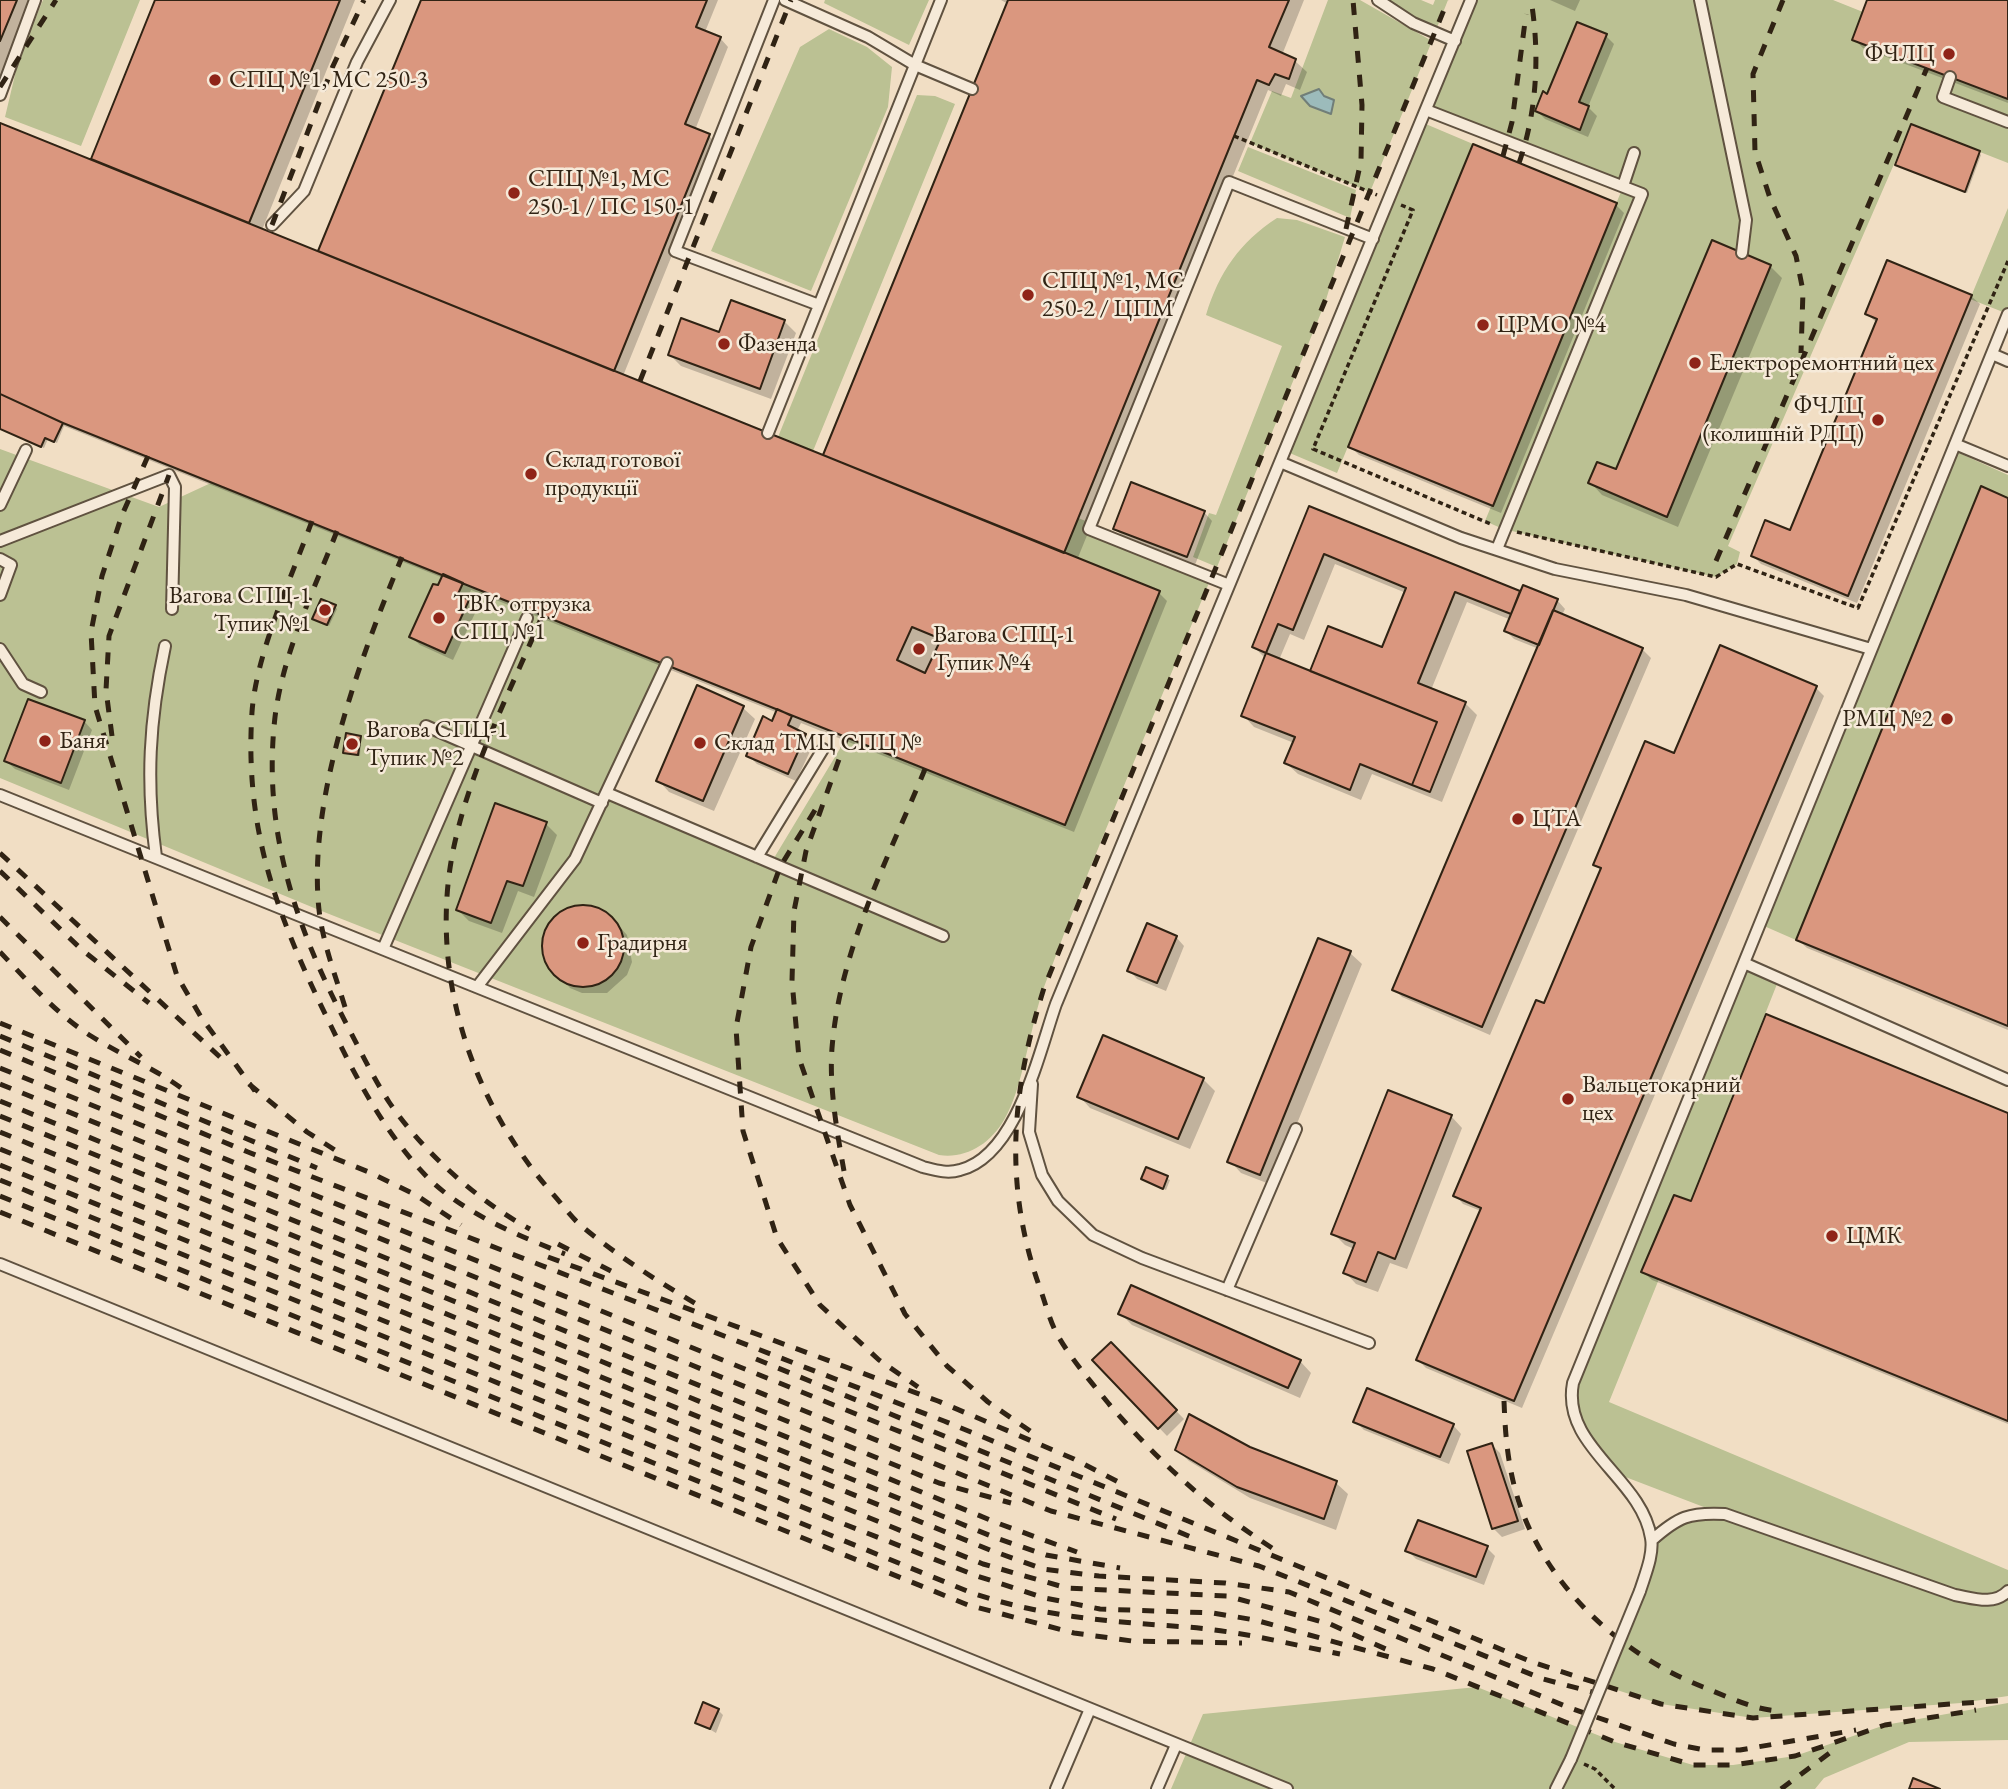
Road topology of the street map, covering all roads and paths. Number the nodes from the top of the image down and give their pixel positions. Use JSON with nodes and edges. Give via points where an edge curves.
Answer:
{"nodes":[{"id":1,"x":35,"y":0,"type":"edge"},
{"id":2,"x":390,"y":0,"type":"edge"},
{"id":3,"x":774,"y":0,"type":"edge"},
{"id":4,"x":785,"y":0,"type":"edge"},
{"id":5,"x":941,"y":0,"type":"edge"},
{"id":6,"x":1378,"y":0,"type":"edge"},
{"id":7,"x":1471,"y":0,"type":"edge"},
{"id":8,"x":1700,"y":0,"type":"edge"},
{"id":9,"x":1455,"y":41,"type":"junction"},
{"id":10,"x":915,"y":65,"type":"junction"},
{"id":11,"x":1950,"y":77,"type":"dead end"},
{"id":12,"x":972,"y":89,"type":"dead end"},
{"id":13,"x":0,"y":95,"type":"edge"},
{"id":14,"x":1426,"y":110,"type":"junction"},
{"id":15,"x":2008,"y":122,"type":"edge"},
{"id":16,"x":1234,"y":136,"type":"dead end"},
{"id":17,"x":1634,"y":153,"type":"dead end"},
{"id":18,"x":1623,"y":187,"type":"junction"},
{"id":19,"x":1389,"y":200,"type":"junction"},
{"id":20,"x":272,"y":225,"type":"dead end"},
{"id":21,"x":1373,"y":239,"type":"junction"},
{"id":22,"x":1742,"y":253,"type":"dead end"},
{"id":23,"x":2008,"y":261,"type":"edge"},
{"id":24,"x":819,"y":305,"type":"junction"},
{"id":25,"x":2008,"y":314,"type":"edge"},
{"id":26,"x":1992,"y":354,"type":"junction"},
{"id":27,"x":2008,"y":361,"type":"edge"},
{"id":28,"x":768,"y":433,"type":"dead end"},
{"id":29,"x":1955,"y":444,"type":"junction"},
{"id":30,"x":26,"y":450,"type":"dead end"},
{"id":31,"x":1280,"y":463,"type":"junction"},
{"id":32,"x":2008,"y":466,"type":"edge"},
{"id":33,"x":0,"y":505,"type":"edge"},
{"id":34,"x":1503,"y":529,"type":"junction"},
{"id":35,"x":0,"y":541,"type":"edge"},
{"id":36,"x":1497,"y":549,"type":"junction"},
{"id":37,"x":0,"y":559,"type":"edge"},
{"id":38,"x":1229,"y":585,"type":"junction"},
{"id":39,"x":0,"y":595,"type":"edge"},
{"id":40,"x":172,"y":609,"type":"dead end"},
{"id":41,"x":527,"y":618,"type":"dead end"},
{"id":42,"x":165,"y":646,"type":"dead end"},
{"id":43,"x":0,"y":649,"type":"edge"},
{"id":44,"x":1871,"y":649,"type":"junction"},
{"id":45,"x":667,"y":663,"type":"dead end"},
{"id":46,"x":41,"y":692,"type":"dead end"},
{"id":47,"x":426,"y":726,"type":"dead end"},
{"id":48,"x":471,"y":746,"type":"junction"},
{"id":49,"x":823,"y":750,"type":"dead end"},
{"id":50,"x":0,"y":795,"type":"edge"},
{"id":51,"x":604,"y":798,"type":"junction"},
{"id":52,"x":156,"y":857,"type":"junction"},
{"id":53,"x":757,"y":857,"type":"junction"},
{"id":54,"x":943,"y":936,"type":"dead end"},
{"id":55,"x":383,"y":949,"type":"junction"},
{"id":56,"x":1744,"y":963,"type":"junction"},
{"id":57,"x":477,"y":987,"type":"junction"},
{"id":58,"x":1032,"y":1074,"type":"junction"},
{"id":59,"x":2008,"y":1080,"type":"edge"},
{"id":60,"x":1296,"y":1129,"type":"dead end"},
{"id":61,"x":0,"y":1264,"type":"edge"},
{"id":62,"x":1227,"y":1290,"type":"junction"},
{"id":63,"x":1369,"y":1343,"type":"dead end"},
{"id":64,"x":1652,"y":1540,"type":"junction"},
{"id":65,"x":2008,"y":1591,"type":"edge"},
{"id":66,"x":1090,"y":1709,"type":"junction"},
{"id":67,"x":1176,"y":1745,"type":"junction"},
{"id":68,"x":1571,"y":1759,"type":"junction"},
{"id":69,"x":1056,"y":1789,"type":"edge"},
{"id":70,"x":1157,"y":1789,"type":"edge"},
{"id":71,"x":1287,"y":1789,"type":"edge"},
{"id":72,"x":1556,"y":1789,"type":"edge"},
{"id":73,"x":1615,"y":1789,"type":"edge"}],
"edges":[{"from":1,"to":13,"type":"lane"},
{"from":2,"to":20,"type":"lane","via":[[356,62],[304,191]]},
{"from":3,"to":24,"type":"lane","via":[[675,251]]},
{"from":4,"to":10,"type":"lane","via":[[868,37]]},
{"from":5,"to":10,"type":"lane"},
{"from":6,"to":9,"type":"lane","via":[[1413,23]]},
{"from":7,"to":9,"type":"lane"},
{"from":8,"to":22,"type":"lane","via":[[1746,219]]},
{"from":9,"to":14,"type":"lane"},
{"from":10,"to":12,"type":"lane"},
{"from":10,"to":24,"type":"lane"},
{"from":11,"to":15,"type":"lane","via":[[1943,97]]},
{"from":14,"to":18,"type":"lane"},
{"from":14,"to":19,"type":"lane"},
{"from":16,"to":19,"type":"path"},
{"from":17,"to":18,"type":"lane"},
{"from":18,"to":34,"type":"lane","via":[[1642,194]]},
{"from":19,"to":21,"type":"lane"},
{"from":19,"to":34,"type":"path","via":[[1413,210],[1313,449]]},
{"from":21,"to":31,"type":"lane"},
{"from":21,"to":38,"type":"lane","via":[[1229,182],[1089,529]]},
{"from":23,"to":34,"type":"path","via":[[1858,607],[1737,564],[1716,577]]},
{"from":24,"to":28,"type":"lane"},
{"from":25,"to":26,"type":"lane"},
{"from":26,"to":27,"type":"lane"},
{"from":26,"to":29,"type":"lane"},
{"from":29,"to":32,"type":"lane"},
{"from":29,"to":44,"type":"lane"},
{"from":30,"to":33,"type":"lane"},
{"from":31,"to":36,"type":"lane"},
{"from":31,"to":38,"type":"lane"},
{"from":34,"to":36,"type":"lane"},
{"from":35,"to":40,"type":"lane","via":[[169,475],[176,487]]},
{"from":36,"to":44,"type":"lane","via":[[1555,569],[1686,595]]},
{"from":37,"to":39,"type":"lane","via":[[11,565]]},
{"from":38,"to":58,"type":"lane","via":[[1056,1004]]},
{"from":41,"to":48,"type":"lane"},
{"from":42,"to":52,"type":"lane","via":[[152,711],[151,822]]},
{"from":43,"to":46,"type":"lane","via":[[23,684]]},
{"from":44,"to":56,"type":"lane"},
{"from":45,"to":51,"type":"lane"},
{"from":47,"to":48,"type":"lane"},
{"from":48,"to":51,"type":"lane"},
{"from":48,"to":55,"type":"lane"},
{"from":49,"to":53,"type":"lane"},
{"from":50,"to":52,"type":"lane"},
{"from":51,"to":53,"type":"lane"},
{"from":51,"to":57,"type":"lane","via":[[575,859]]},
{"from":52,"to":55,"type":"lane"},
{"from":53,"to":54,"type":"lane"},
{"from":55,"to":57,"type":"lane"},
{"from":56,"to":59,"type":"lane"},
{"from":56,"to":64,"type":"lane","via":[[1589,1338],[1570,1399],[1578,1427],[1633,1496]]},
{"from":57,"to":58,"type":"lane","via":[[942,1171],[963,1170],[991,1151],[1015,1116]]},
{"from":58,"to":62,"type":"lane","via":[[1029,1132],[1042,1175],[1058,1201],[1093,1235]]},
{"from":60,"to":62,"type":"lane"},
{"from":61,"to":66,"type":"lane"},
{"from":62,"to":63,"type":"lane"},
{"from":64,"to":65,"type":"lane","via":[[1674,1520],[1701,1513],[1725,1514],[1955,1595],[1986,1601]]},
{"from":64,"to":68,"type":"lane","bridge":true,"via":[[1640,1591]]},
{"from":66,"to":67,"type":"lane"},
{"from":66,"to":69,"type":"lane"},
{"from":67,"to":70,"type":"lane"},
{"from":67,"to":71,"type":"lane"},
{"from":68,"to":72,"type":"lane"},
{"from":68,"to":73,"type":"path","via":[[1595,1769]]}]}
